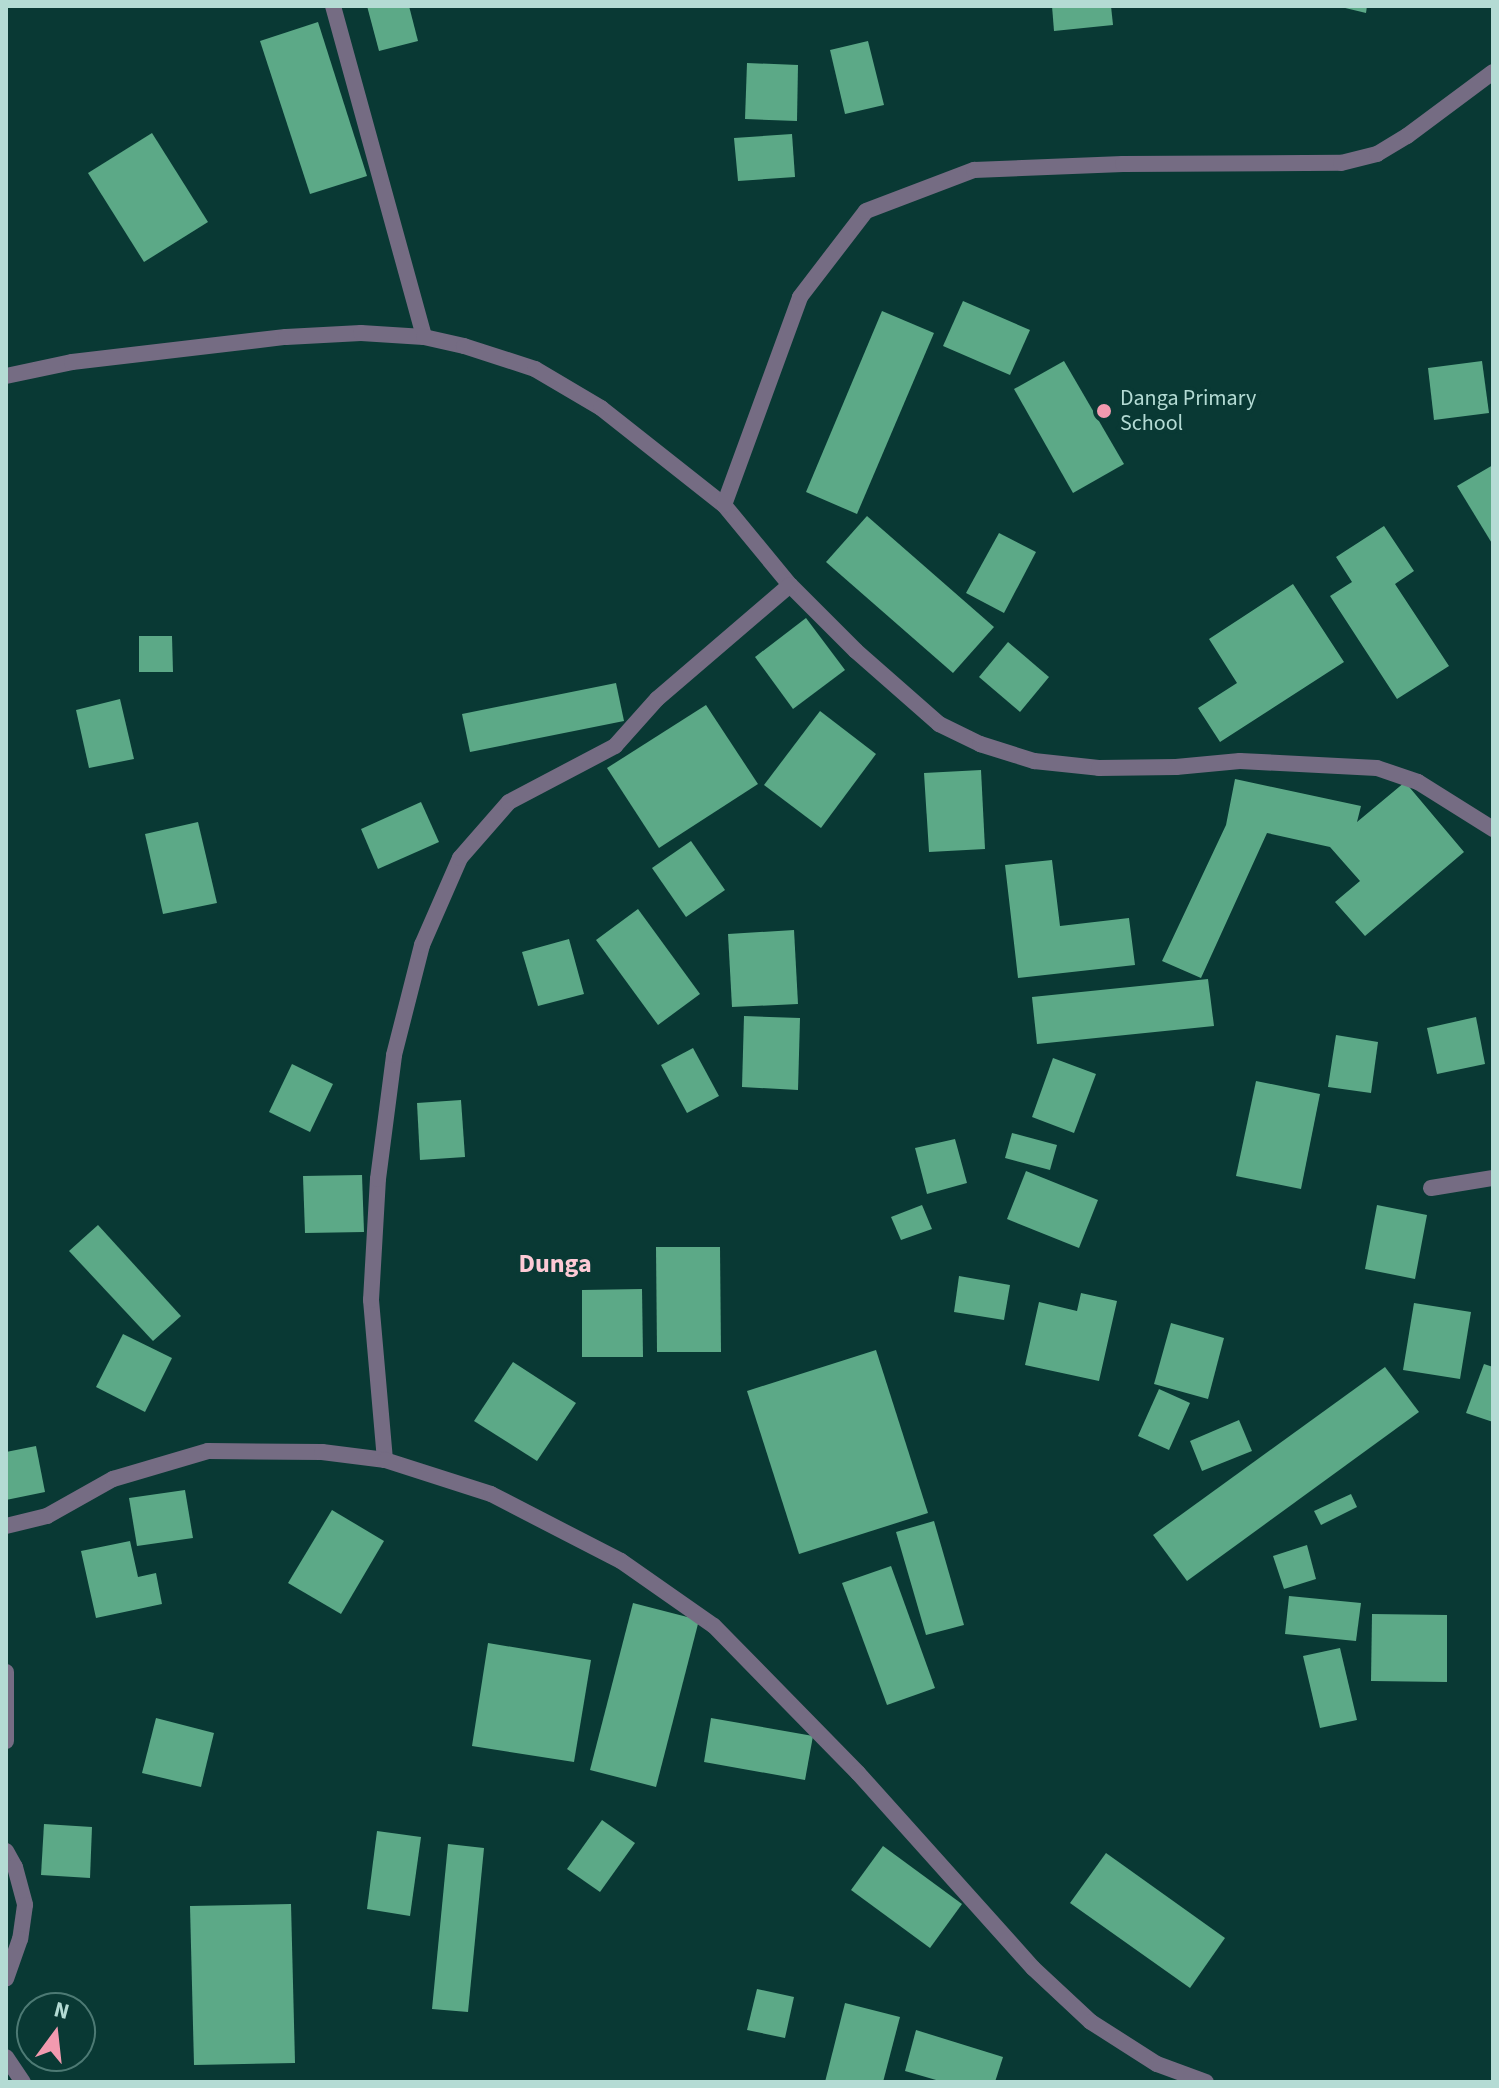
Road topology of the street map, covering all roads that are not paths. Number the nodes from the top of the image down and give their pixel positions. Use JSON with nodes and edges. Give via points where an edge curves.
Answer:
{"nodes":[{"id":1,"x":333,"y":6,"type":"edge"},
{"id":2,"x":1493,"y":72,"type":"edge"},
{"id":3,"x":424,"y":337,"type":"junction"},
{"id":4,"x":6,"y":376,"type":"edge"},
{"id":5,"x":724,"y":505,"type":"junction"},
{"id":6,"x":790,"y":585,"type":"junction"},
{"id":7,"x":1493,"y":829,"type":"edge"},
{"id":8,"x":1493,"y":1178,"type":"edge"},
{"id":9,"x":1431,"y":1188,"type":"dead end"},
{"id":10,"x":385,"y":1460,"type":"junction"},
{"id":11,"x":6,"y":1526,"type":"edge"},
{"id":12,"x":6,"y":1672,"type":"edge"},
{"id":13,"x":6,"y":1741,"type":"edge"},
{"id":14,"x":6,"y":1851,"type":"edge"},
{"id":15,"x":6,"y":1979,"type":"edge"},
{"id":16,"x":6,"y":2057,"type":"edge"},
{"id":17,"x":23,"y":2082,"type":"edge"},
{"id":18,"x":1206,"y":2082,"type":"edge"}],
"edges":[{"from":1,"to":3,"type":"street"},
{"from":2,"to":5,"type":"street","via":[[1377,154],[1341,163],[974,170],[866,211],[800,297]]},
{"from":3,"to":4,"type":"street","via":[[361,333],[272,338],[72,362]]},
{"from":3,"to":5,"type":"street","via":[[535,369],[601,408]]},
{"from":5,"to":6,"type":"street"},
{"from":6,"to":7,"type":"street","via":[[939,724],[980,744],[1034,761],[1099,768],[1240,761],[1377,768],[1418,782]]},
{"from":6,"to":10,"type":"street","via":[[657,699],[615,746],[509,802],[460,858],[422,945],[394,1055],[378,1179],[371,1300]]},
{"from":8,"to":9,"type":"street"},
{"from":10,"to":11,"type":"street","via":[[322,1452],[208,1451],[113,1479],[47,1516]]},
{"from":10,"to":18,"type":"street","via":[[491,1494],[675,1595],[714,1626],[858,1773],[1033,1968],[1091,2022],[1157,2064]]},
{"from":12,"to":13,"type":"street"},
{"from":14,"to":15,"type":"street","via":[[25,1905]]},
{"from":16,"to":17,"type":"street"}]}
